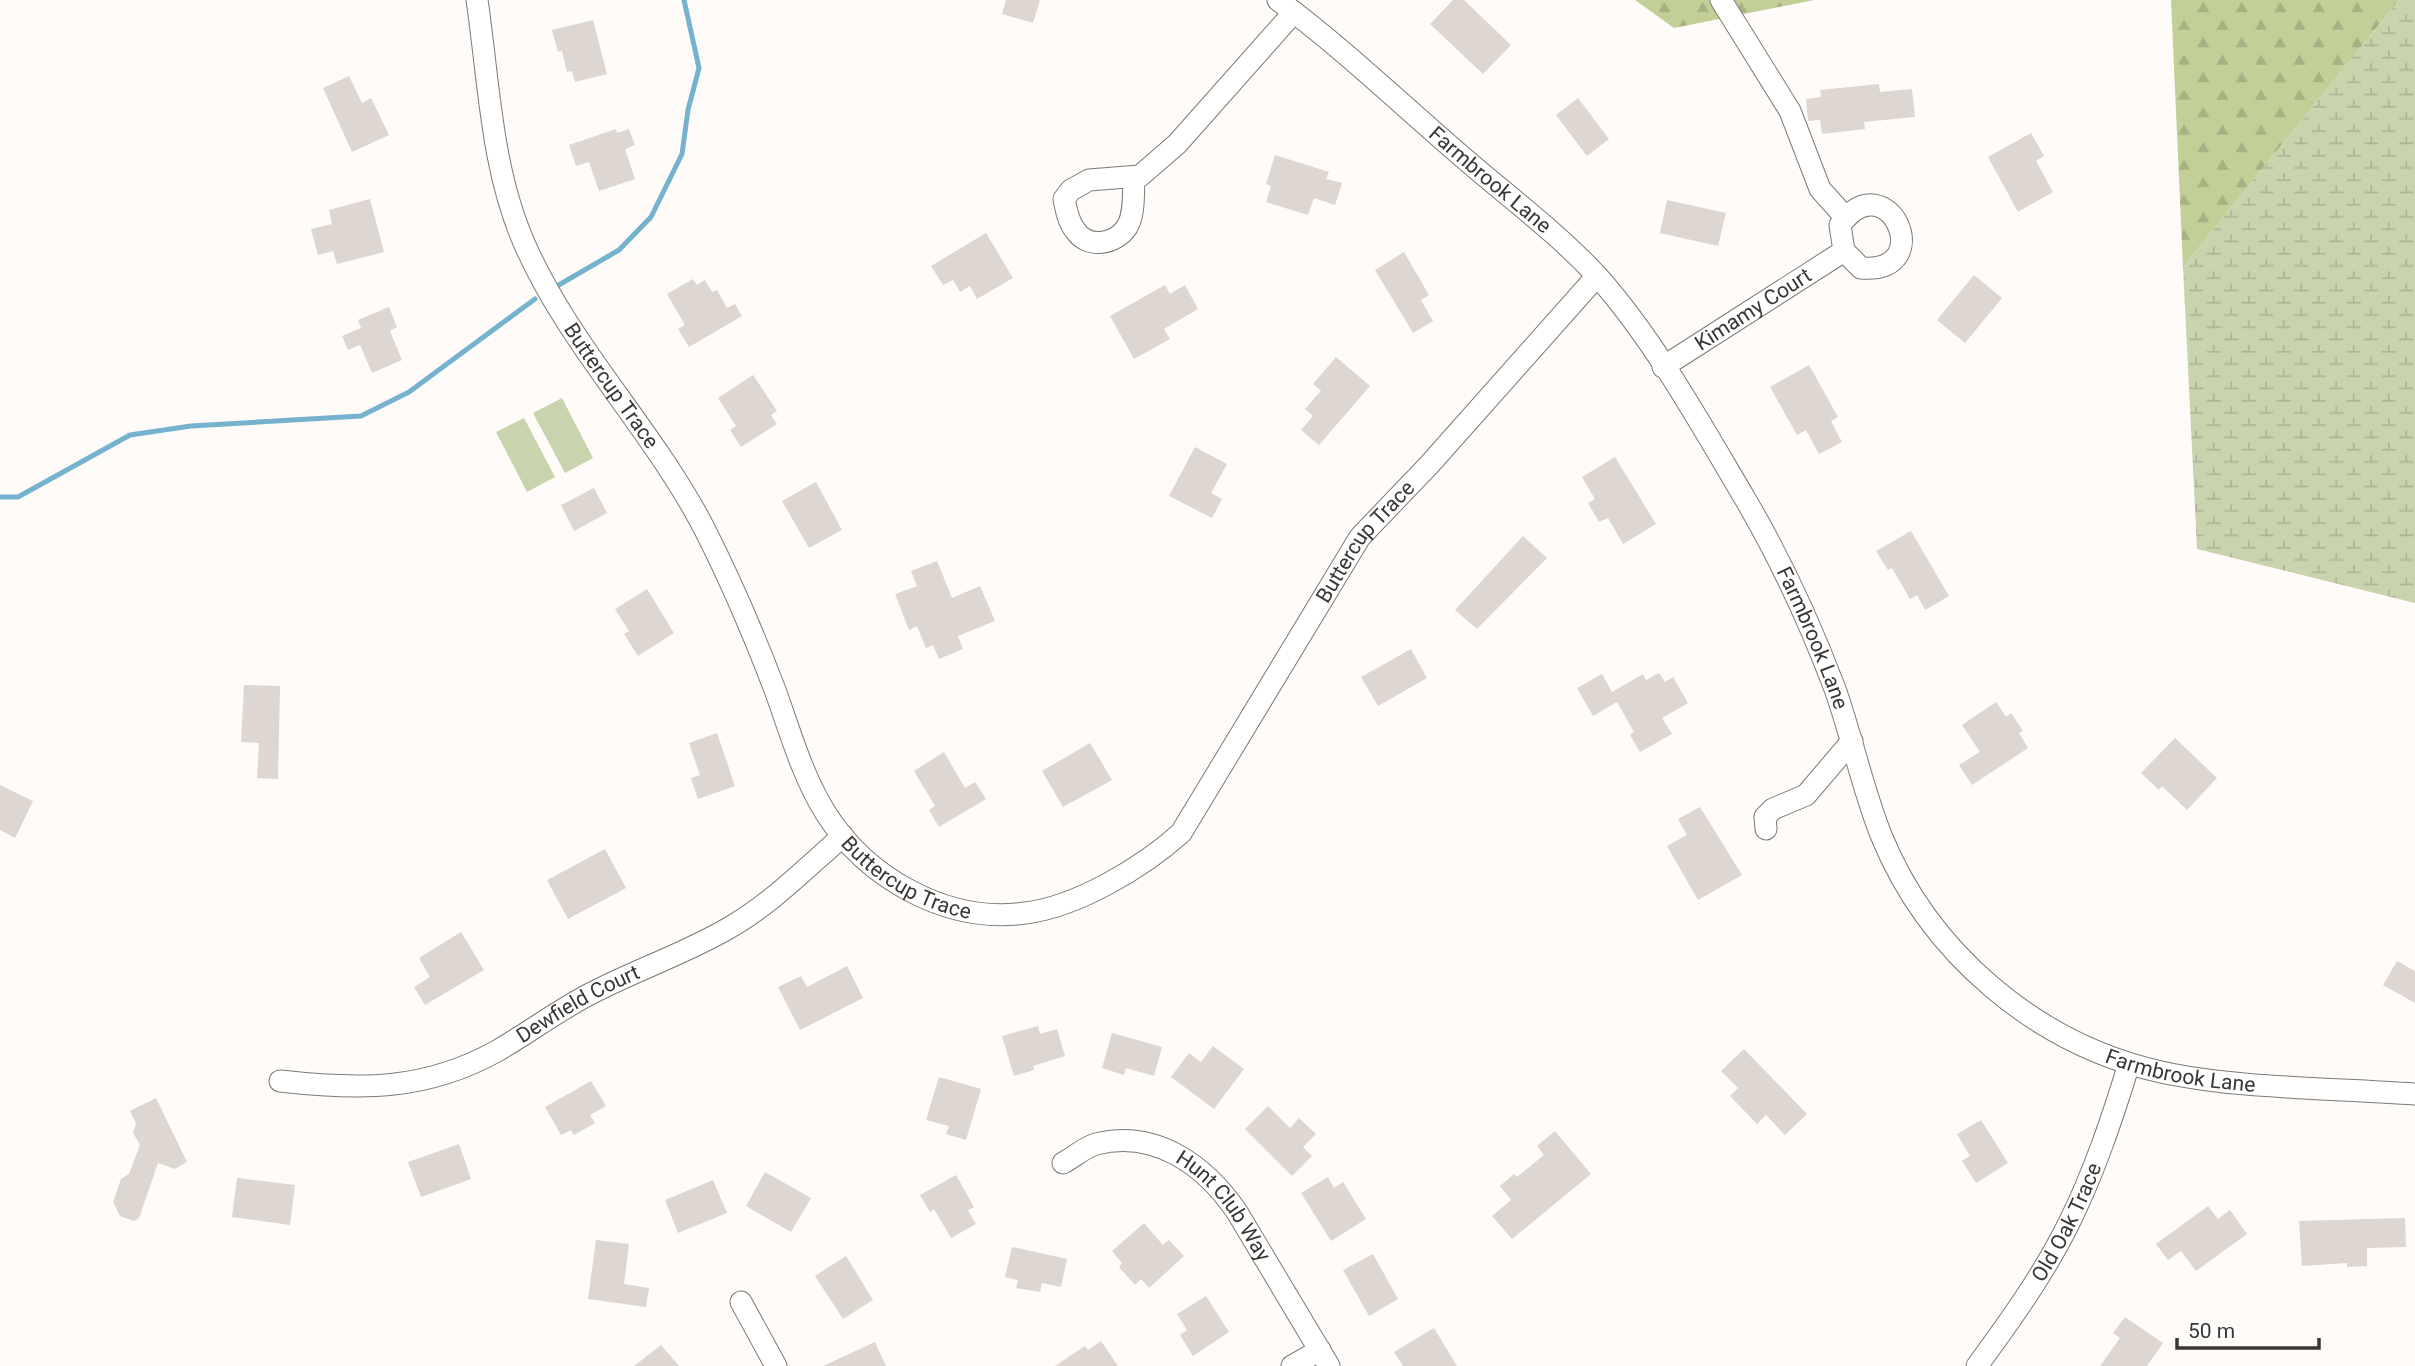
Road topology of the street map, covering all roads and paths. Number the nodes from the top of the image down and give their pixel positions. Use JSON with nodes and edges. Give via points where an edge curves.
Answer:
{"nodes":[{"id":1,"x":477,"y":0,"type":"edge"},
{"id":2,"x":1721,"y":0,"type":"edge"},
{"id":3,"x":1286,"y":6,"type":"edge"},
{"id":4,"x":1134,"y":178,"type":"dead end"},
{"id":5,"x":1846,"y":218,"type":"junction"},
{"id":6,"x":1844,"y":251,"type":"junction"},
{"id":7,"x":1597,"y":276,"type":"junction"},
{"id":8,"x":1663,"y":367,"type":"junction"},
{"id":9,"x":1852,"y":741,"type":"junction"},
{"id":10,"x":1766,"y":829,"type":"dead end"},
{"id":11,"x":843,"y":836,"type":"junction"},
{"id":12,"x":2129,"y":1063,"type":"junction"},
{"id":13,"x":281,"y":1081,"type":"dead end"},
{"id":14,"x":2415,"y":1094,"type":"edge"},
{"id":15,"x":1063,"y":1163,"type":"dead end"},
{"id":16,"x":741,"y":1302,"type":"dead end"},
{"id":17,"x":1324,"y":1358,"type":"edge"},
{"id":18,"x":776,"y":1366,"type":"edge"},
{"id":19,"x":1292,"y":1366,"type":"edge"},
{"id":20,"x":1977,"y":1366,"type":"edge"}],
"edges":[{"from":1,"to":11,"type":"street","name":"Buttercup Trace","via":[[500,164],[524,244],[559,311],[645,430],[702,525],[752,629],[811,787]]},
{"from":2,"to":5,"type":"street","via":[[1790,111],[1820,189]]},
{"from":3,"to":4,"type":"street","via":[[1177,144]]},
{"from":3,"to":7,"type":"street","name":"Farmbrook Lane"},
{"from":5,"to":6,"type":"street","via":[[1840,225]]},
{"from":5,"to":6,"type":"street","via":[[1861,206],[1875,206],[1890,212],[1903,235],[1895,257],[1871,269],[1855,264]]},
{"from":6,"to":8,"type":"street","name":"Kimamy Court"},
{"from":7,"to":8,"type":"street","name":"Farmbrook Lane"},
{"from":7,"to":11,"type":"street","name":"Buttercup Trace","via":[[1360,537],[1181,833],[1153,858],[1066,903],[1025,914],[972,912],[924,899],[881,874]]},
{"from":8,"to":9,"type":"street","name":"Farmbrook Lane","via":[[1745,499],[1791,584]]},
{"from":9,"to":10,"type":"street","via":[[1806,795],[1765,817]]},
{"from":9,"to":12,"type":"street","name":"Farmbrook Lane","via":[[1880,833],[1897,869],[1921,910],[1964,963],[2010,1003],[2067,1039]]},
{"from":11,"to":13,"type":"street","name":"Dewfield Court","via":[[730,928],[588,995],[467,1066],[427,1080],[380,1087],[338,1088]]},
{"from":12,"to":14,"type":"street","name":"Farmbrook Lane","via":[[2203,1079]]},
{"from":12,"to":20,"type":"street","name":"Old Oak Trace","via":[[2103,1145],[2068,1226],[2027,1297]]},
{"from":15,"to":17,"type":"street","name":"Hunt Club Way","via":[[1094,1145],[1128,1139],[1163,1148],[1199,1168],[1221,1188],[1237,1212]]},
{"from":16,"to":18,"type":"street"},
{"from":17,"to":19,"type":"street"}]}
